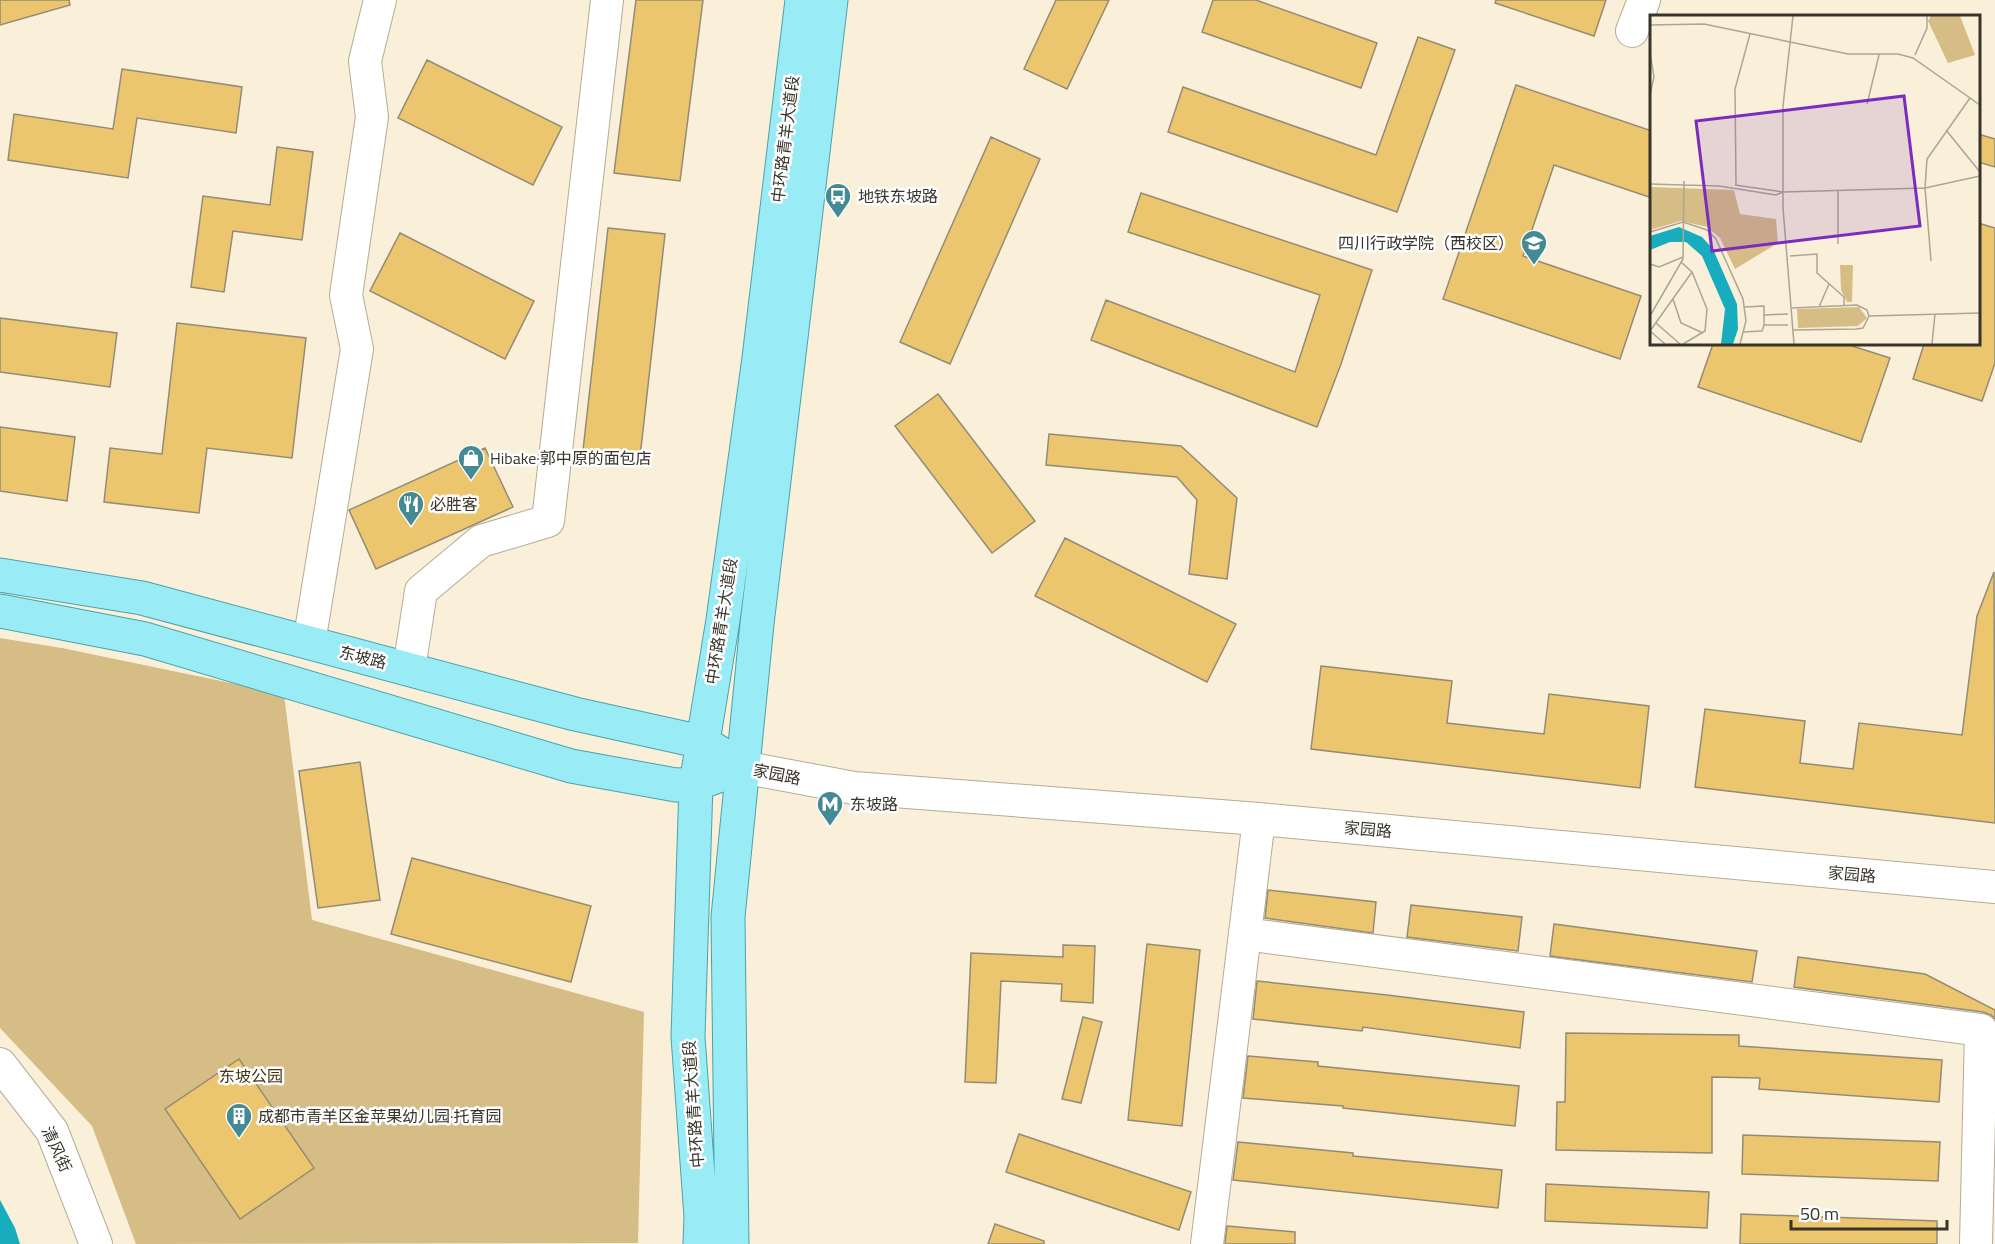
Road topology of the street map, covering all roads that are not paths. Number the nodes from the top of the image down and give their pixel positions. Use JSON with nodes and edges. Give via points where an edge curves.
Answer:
{"nodes":[{"id":1,"x":380,"y":0,"type":"edge"},
{"id":2,"x":607,"y":0,"type":"edge"},
{"id":3,"x":802,"y":0,"type":"edge"},
{"id":4,"x":831,"y":0,"type":"edge"},
{"id":5,"x":1644,"y":0,"type":"edge"},
{"id":6,"x":1632,"y":31,"type":"dead end"},
{"id":7,"x":0,"y":575,"type":"edge"},
{"id":8,"x":0,"y":611,"type":"edge"},
{"id":9,"x":309,"y":643,"type":"junction"},
{"id":10,"x":409,"y":669,"type":"junction"},
{"id":11,"x":702,"y":742,"type":"junction"},
{"id":12,"x":742,"y":767,"type":"junction"},
{"id":13,"x":696,"y":784,"type":"junction"},
{"id":14,"x":1259,"y":819,"type":"junction"},
{"id":15,"x":1995,"y":887,"type":"edge"},
{"id":16,"x":1245,"y":934,"type":"junction"},
{"id":17,"x":0,"y":1064,"type":"edge"},
{"id":18,"x":96,"y":1244,"type":"edge"},
{"id":19,"x":700,"y":1244,"type":"edge"},
{"id":20,"x":732,"y":1244,"type":"edge"},
{"id":21,"x":1207,"y":1244,"type":"edge"},
{"id":22,"x":1976,"y":1244,"type":"edge"}],
"edges":[{"from":1,"to":9,"type":"street","via":[[365,61],[372,117],[346,296],[357,349]]},
{"from":2,"to":10,"type":"street","via":[[549,521],[481,541],[421,591]]},
{"from":3,"to":11,"type":"main road","name":"中环路青羊大道段","via":[[759,358]]},
{"from":4,"to":12,"type":"main road","name":"中环路青羊大道段"},
{"from":5,"to":6,"type":"street"},
{"from":7,"to":9,"type":"main road","name":"东坡路","via":[[142,598]]},
{"from":8,"to":13,"type":"main road","via":[[145,639],[572,766],[676,785]]},
{"from":9,"to":10,"type":"main road","name":"东坡路"},
{"from":10,"to":11,"type":"main road","name":"东坡路","via":[[575,714]]},
{"from":11,"to":12,"type":"main road","name":"东坡路"},
{"from":11,"to":13,"type":"main road","name":"中环路青羊大道段"},
{"from":12,"to":13,"type":"main road"},
{"from":12,"to":14,"type":"street","name":"家园路","via":[[854,788]]},
{"from":12,"to":20,"type":"main road","name":"中环路青羊大道段","via":[[728,917]]},
{"from":13,"to":19,"type":"main road","name":"中环路青羊大道段","via":[[688,1037]]},
{"from":14,"to":15,"type":"street","name":"家园路"},
{"from":14,"to":16,"type":"street"},
{"from":16,"to":21,"type":"street"},
{"from":16,"to":22,"type":"street","via":[[1981,1030]]},
{"from":17,"to":18,"type":"street","name":"清风街","via":[[52,1131]]}]}
